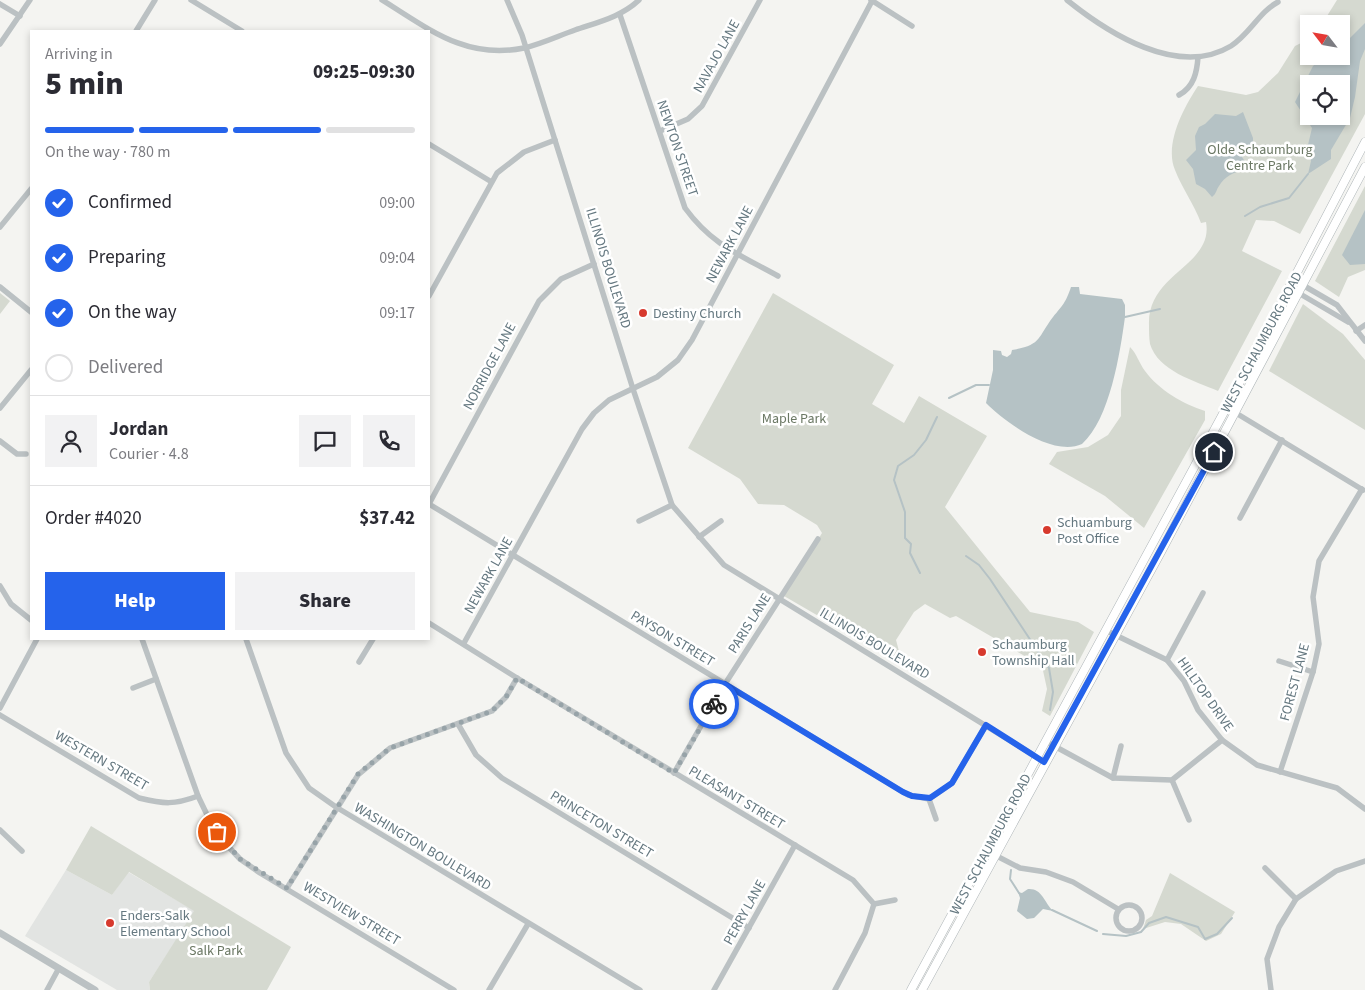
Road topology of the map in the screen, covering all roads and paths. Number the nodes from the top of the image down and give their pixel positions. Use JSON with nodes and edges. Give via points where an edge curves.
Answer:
{"nodes":[{"id":1,"x":30,"y":0,"type":"edge"},
{"id":2,"x":154,"y":0,"type":"edge"},
{"id":3,"x":191,"y":0,"type":"edge"},
{"id":4,"x":382,"y":0,"type":"edge"},
{"id":5,"x":507,"y":0,"type":"edge"},
{"id":6,"x":639,"y":0,"type":"edge"},
{"id":7,"x":760,"y":0,"type":"edge"},
{"id":8,"x":871,"y":0,"type":"edge"},
{"id":9,"x":1067,"y":0,"type":"edge"},
{"id":10,"x":1278,"y":2,"type":"dead end"},
{"id":11,"x":0,"y":4,"type":"edge"},
{"id":12,"x":620,"y":15,"type":"junction"},
{"id":13,"x":20,"y":16,"type":"junction"},
{"id":14,"x":912,"y":26,"type":"dead end"},
{"id":15,"x":137,"y":30,"type":"edge"},
{"id":16,"x":240,"y":30,"type":"edge"},
{"id":17,"x":0,"y":44,"type":"edge"},
{"id":18,"x":525,"y":47,"type":"junction"},
{"id":19,"x":1198,"y":57,"type":"junction"},
{"id":20,"x":1179,"y":95,"type":"dead end"},
{"id":21,"x":660,"y":132,"type":"junction"},
{"id":22,"x":556,"y":140,"type":"junction"},
{"id":23,"x":1365,"y":142,"type":"edge"},
{"id":24,"x":430,"y":145,"type":"edge"},
{"id":25,"x":1365,"y":166,"type":"edge"},
{"id":26,"x":490,"y":181,"type":"junction"},
{"id":27,"x":30,"y":189,"type":"edge"},
{"id":28,"x":0,"y":227,"type":"edge"},
{"id":29,"x":738,"y":254,"type":"junction"},
{"id":30,"x":594,"y":264,"type":"junction"},
{"id":31,"x":778,"y":276,"type":"dead end"},
{"id":32,"x":1294,"y":280,"type":"junction"},
{"id":33,"x":1304,"y":285,"type":"junction"},
{"id":34,"x":0,"y":287,"type":"edge"},
{"id":35,"x":1290,"y":288,"type":"junction"},
{"id":36,"x":1299,"y":293,"type":"junction"},
{"id":37,"x":430,"y":294,"type":"edge"},
{"id":38,"x":30,"y":311,"type":"edge"},
{"id":39,"x":1350,"y":323,"type":"junction"},
{"id":40,"x":1365,"y":324,"type":"edge"},
{"id":41,"x":1356,"y":331,"type":"junction"},
{"id":42,"x":1365,"y":341,"type":"edge"},
{"id":43,"x":30,"y":371,"type":"edge"},
{"id":44,"x":633,"y":389,"type":"junction"},
{"id":45,"x":1226,"y":407,"type":"junction"},
{"id":46,"x":0,"y":408,"type":"edge"},
{"id":47,"x":1235,"y":413,"type":"junction"},
{"id":48,"x":0,"y":440,"type":"edge"},
{"id":49,"x":1282,"y":440,"type":"junction"},
{"id":50,"x":26,"y":454,"type":"dead end"},
{"id":51,"x":1363,"y":490,"type":"edge"},
{"id":52,"x":430,"y":502,"type":"edge"},
{"id":53,"x":430,"y":505,"type":"edge"},
{"id":54,"x":672,"y":505,"type":"junction"},
{"id":55,"x":1240,"y":518,"type":"dead end"},
{"id":56,"x":639,"y":521,"type":"dead end"},
{"id":57,"x":721,"y":521,"type":"dead end"},
{"id":58,"x":699,"y":537,"type":"junction"},
{"id":59,"x":818,"y":539,"type":"dead end"},
{"id":60,"x":513,"y":556,"type":"junction"},
{"id":61,"x":0,"y":586,"type":"edge"},
{"id":62,"x":1203,"y":593,"type":"dead end"},
{"id":63,"x":779,"y":599,"type":"junction"},
{"id":64,"x":30,"y":619,"type":"edge"},
{"id":65,"x":430,"y":624,"type":"edge"},
{"id":66,"x":1105,"y":630,"type":"junction"},
{"id":67,"x":1114,"y":634,"type":"junction"},
{"id":68,"x":36,"y":640,"type":"edge"},
{"id":69,"x":142,"y":640,"type":"edge"},
{"id":70,"x":246,"y":640,"type":"edge"},
{"id":71,"x":372,"y":640,"type":"edge"},
{"id":72,"x":464,"y":643,"type":"junction"},
{"id":73,"x":1167,"y":660,"type":"junction"},
{"id":74,"x":1279,"y":661,"type":"dead end"},
{"id":75,"x":359,"y":662,"type":"dead end"},
{"id":76,"x":1313,"y":672,"type":"junction"},
{"id":77,"x":517,"y":678,"type":"junction"},
{"id":78,"x":156,"y":679,"type":"junction"},
{"id":79,"x":725,"y":684,"type":"junction"},
{"id":80,"x":133,"y":688,"type":"dead end"},
{"id":81,"x":0,"y":708,"type":"edge"},
{"id":82,"x":0,"y":715,"type":"edge"},
{"id":83,"x":458,"y":724,"type":"junction"},
{"id":84,"x":986,"y":725,"type":"junction"},
{"id":85,"x":1222,"y":740,"type":"junction"},
{"id":86,"x":1045,"y":741,"type":"junction"},
{"id":87,"x":1053,"y":746,"type":"junction"},
{"id":88,"x":1121,"y":746,"type":"dead end"},
{"id":89,"x":1037,"y":757,"type":"junction"},
{"id":90,"x":1044,"y":762,"type":"junction"},
{"id":91,"x":1280,"y":772,"type":"junction"},
{"id":92,"x":674,"y":773,"type":"junction"},
{"id":93,"x":1113,"y":778,"type":"junction"},
{"id":94,"x":1172,"y":780,"type":"junction"},
{"id":95,"x":198,"y":796,"type":"junction"},
{"id":96,"x":930,"y":798,"type":"junction"},
{"id":97,"x":336,"y":807,"type":"junction"},
{"id":98,"x":1365,"y":809,"type":"edge"},
{"id":99,"x":936,"y":819,"type":"dead end"},
{"id":100,"x":1188,"y":820,"type":"dead end"},
{"id":101,"x":0,"y":830,"type":"edge"},
{"id":102,"x":795,"y":845,"type":"junction"},
{"id":103,"x":22,"y":851,"type":"dead end"},
{"id":104,"x":987,"y":851,"type":"junction"},
{"id":105,"x":996,"y":856,"type":"junction"},
{"id":106,"x":1365,"y":861,"type":"edge"},
{"id":107,"x":1266,"y":868,"type":"dead end"},
{"id":108,"x":287,"y":888,"type":"junction"},
{"id":109,"x":1296,"y":899,"type":"junction"},
{"id":110,"x":895,"y":900,"type":"dead end"},
{"id":111,"x":874,"y":904,"type":"junction"},
{"id":112,"x":1118,"y":909,"type":"junction"},
{"id":113,"x":528,"y":924,"type":"junction"},
{"id":114,"x":748,"y":928,"type":"junction"},
{"id":115,"x":0,"y":933,"type":"edge"},
{"id":116,"x":59,"y":968,"type":"junction"},
{"id":117,"x":47,"y":990,"type":"edge"},
{"id":118,"x":95,"y":990,"type":"edge"},
{"id":119,"x":454,"y":990,"type":"edge"},
{"id":120,"x":489,"y":990,"type":"edge"},
{"id":121,"x":640,"y":990,"type":"edge"},
{"id":122,"x":714,"y":990,"type":"edge"},
{"id":123,"x":835,"y":990,"type":"edge"},
{"id":124,"x":910,"y":990,"type":"edge"},
{"id":125,"x":922,"y":990,"type":"edge"},
{"id":126,"x":1271,"y":990,"type":"edge"}],
"edges":[{"from":1,"to":13,"type":"street"},
{"from":2,"to":15,"type":"street"},
{"from":3,"to":16,"type":"street"},
{"from":4,"to":18,"type":"street","via":[[461,46],[492,51]]},
{"from":5,"to":18,"type":"street","name":"ILLINOIS BOULEVARD"},
{"from":6,"to":12,"type":"street"},
{"from":7,"to":21,"type":"street","name":"NAVAJO LANE","via":[[702,106],[688,119]]},
{"from":8,"to":14,"type":"street"},
{"from":8,"to":29,"type":"street","name":"NEWARK LANE"},
{"from":9,"to":19,"type":"street","via":[[1109,29],[1142,45],[1160,52]]},
{"from":10,"to":19,"type":"street","via":[[1230,46]]},
{"from":11,"to":13,"type":"street"},
{"from":12,"to":18,"type":"street"},
{"from":12,"to":21,"type":"street","name":"NEWTON STREET"},
{"from":13,"to":17,"type":"street"},
{"from":18,"to":22,"type":"street","name":"ILLINOIS BOULEVARD"},
{"from":19,"to":20,"type":"street","via":[[1198,67],[1191,84]]},
{"from":21,"to":29,"type":"street","name":"NEWTON STREET","via":[[685,208],[711,238]]},
{"from":22,"to":26,"type":"street","via":[[518,156]]},
{"from":22,"to":30,"type":"street","name":"ILLINOIS BOULEVARD"},
{"from":23,"to":32,"type":"main road","name":"WEST SCHAUMBURG ROAD"},
{"from":24,"to":26,"type":"street"},
{"from":25,"to":33,"type":"main road","name":"WEST SCHAUMBURG ROAD"},
{"from":26,"to":37,"type":"street"},
{"from":27,"to":28,"type":"street"},
{"from":29,"to":31,"type":"street","name":"NEWTON STREET"},
{"from":29,"to":44,"type":"street","name":"NEWARK LANE","via":[[678,360],[657,377]]},
{"from":30,"to":44,"type":"street","name":"ILLINOIS BOULEVARD"},
{"from":30,"to":52,"type":"street","name":"NORRIDGE LANE","via":[[561,279],[539,301]]},
{"from":32,"to":33,"type":"street"},
{"from":32,"to":35,"type":"main road","name":"WEST SCHAUMBURG ROAD"},
{"from":33,"to":36,"type":"main road","name":"WEST SCHAUMBURG ROAD"},
{"from":33,"to":39,"type":"street","via":[[1336,305]]},
{"from":34,"to":38,"type":"street"},
{"from":35,"to":36,"type":"street"},
{"from":35,"to":45,"type":"main road","name":"WEST SCHAUMBURG ROAD"},
{"from":36,"to":39,"type":"street"},
{"from":36,"to":47,"type":"main road","name":"WEST SCHAUMBURG ROAD"},
{"from":39,"to":41,"type":"street"},
{"from":40,"to":41,"type":"street"},
{"from":41,"to":42,"type":"street"},
{"from":43,"to":46,"type":"street"},
{"from":44,"to":54,"type":"street","name":"ILLINOIS BOULEVARD"},
{"from":44,"to":60,"type":"street","name":"NEWARK LANE","via":[[609,400],[590,418]]},
{"from":45,"to":47,"type":"street"},
{"from":45,"to":66,"type":"main road","name":"WEST SCHAUMBURG ROAD"},
{"from":47,"to":49,"type":"street"},
{"from":47,"to":67,"type":"main road","name":"WEST SCHAUMBURG ROAD"},
{"from":48,"to":50,"type":"street","via":[[17,454]]},
{"from":49,"to":51,"type":"street"},
{"from":49,"to":55,"type":"street"},
{"from":51,"to":76,"type":"street","name":"FOREST LANE","via":[[1319,562],[1313,597],[1319,644]]},
{"from":53,"to":60,"type":"street","name":"PAYSON STREET"},
{"from":54,"to":56,"type":"street"},
{"from":54,"to":58,"type":"street","name":"ILLINOIS BOULEVARD"},
{"from":57,"to":58,"type":"street"},
{"from":58,"to":63,"type":"street","name":"ILLINOIS BOULEVARD","via":[[724,565]]},
{"from":59,"to":63,"type":"street","name":"PARIS LANE"},
{"from":60,"to":72,"type":"street","name":"NEWARK LANE"},
{"from":60,"to":79,"type":"street","name":"PAYSON STREET"},
{"from":61,"to":64,"type":"street","via":[[11,604]]},
{"from":62,"to":73,"type":"street"},
{"from":63,"to":79,"type":"street","name":"PARIS LANE"},
{"from":63,"to":84,"type":"street","name":"ILLINOIS BOULEVARD"},
{"from":65,"to":72,"type":"street","name":"PLEASANT STREET"},
{"from":66,"to":67,"type":"street","name":"HILLTOP DRIVE"},
{"from":66,"to":86,"type":"main road","name":"WEST SCHAUMBURG ROAD"},
{"from":67,"to":73,"type":"street","name":"HILLTOP DRIVE"},
{"from":67,"to":87,"type":"main road","name":"WEST SCHAUMBURG ROAD"},
{"from":68,"to":81,"type":"street"},
{"from":69,"to":78,"type":"street","name":"WESTVIEW STREET"},
{"from":70,"to":97,"type":"street","name":"WASHINGTON BOULEVARD","via":[[286,753],[309,788]]},
{"from":71,"to":75,"type":"street"},
{"from":72,"to":77,"type":"street","name":"PLEASANT STREET"},
{"from":73,"to":85,"type":"street","name":"HILLTOP DRIVE","via":[[1184,681],[1198,710]]},
{"from":74,"to":76,"type":"street"},
{"from":76,"to":91,"type":"street","name":"FOREST LANE"},
{"from":77,"to":83,"type":"street","via":[[506,697],[492,711]]},
{"from":77,"to":92,"type":"street","name":"PLEASANT STREET"},
{"from":78,"to":80,"type":"street"},
{"from":78,"to":95,"type":"street","name":"WESTVIEW STREET"},
{"from":79,"to":92,"type":"street","name":"PARIS LANE"},
{"from":79,"to":96,"type":"street","name":"PAYSON STREET","via":[[903,792]]},
{"from":82,"to":95,"type":"street","name":"WESTERN STREET","via":[[139,798],[166,804]]},
{"from":83,"to":97,"type":"street","via":[[390,748],[358,774]]},
{"from":83,"to":114,"type":"street","name":"PRINCETON STREET","via":[[476,755],[502,778]]},
{"from":84,"to":89,"type":"street","name":"ILLINOIS BOULEVARD"},
{"from":84,"to":96,"type":"street","via":[[952,783]]},
{"from":85,"to":91,"type":"street","name":"HILLTOP DRIVE","via":[[1257,765]]},
{"from":85,"to":94,"type":"street"},
{"from":86,"to":87,"type":"street"},
{"from":86,"to":89,"type":"main road","name":"WEST SCHAUMBURG ROAD"},
{"from":87,"to":90,"type":"main road","name":"WEST SCHAUMBURG ROAD"},
{"from":87,"to":93,"type":"street"},
{"from":88,"to":93,"type":"street"},
{"from":89,"to":90,"type":"street","name":"ILLINOIS BOULEVARD"},
{"from":89,"to":104,"type":"main road","name":"WEST SCHAUMBURG ROAD"},
{"from":90,"to":105,"type":"main road","name":"WEST SCHAUMBURG ROAD"},
{"from":91,"to":98,"type":"street","name":"HILLTOP DRIVE","via":[[1338,788]]},
{"from":92,"to":102,"type":"street","name":"PLEASANT STREET"},
{"from":93,"to":94,"type":"street"},
{"from":94,"to":100,"type":"street"},
{"from":95,"to":108,"type":"street","name":"WESTVIEW STREET","via":[[223,841],[240,859]]},
{"from":96,"to":99,"type":"street"},
{"from":97,"to":108,"type":"street"},
{"from":97,"to":113,"type":"street","name":"WASHINGTON BOULEVARD"},
{"from":101,"to":103,"type":"street"},
{"from":102,"to":111,"type":"street","name":"PLEASANT STREET","via":[[853,880]]},
{"from":102,"to":114,"type":"street","name":"PERRY LANE"},
{"from":104,"to":105,"type":"street"},
{"from":104,"to":124,"type":"main road","name":"WEST SCHAUMBURG ROAD"},
{"from":105,"to":112,"type":"street","via":[[1020,868],[1046,872],[1073,882]]},
{"from":105,"to":125,"type":"main road","name":"WEST SCHAUMBURG ROAD"},
{"from":106,"to":109,"type":"street","via":[[1336,871]]},
{"from":107,"to":109,"type":"street"},
{"from":108,"to":119,"type":"street","name":"WESTVIEW STREET"},
{"from":109,"to":126,"type":"street","via":[[1279,927],[1267,959]]},
{"from":110,"to":111,"type":"street"},
{"from":111,"to":123,"type":"street","via":[[865,933]]},
{"from":112,"to":112,"type":"street","via":[[1120,928],[1130,932],[1137,929],[1141,921],[1138,910],[1125,906]]},
{"from":113,"to":120,"type":"street"},
{"from":113,"to":121,"type":"street","name":"WASHINGTON BOULEVARD"},
{"from":114,"to":122,"type":"street","name":"PERRY LANE"},
{"from":115,"to":116,"type":"street"},
{"from":116,"to":117,"type":"street"},
{"from":116,"to":118,"type":"street"}]}
